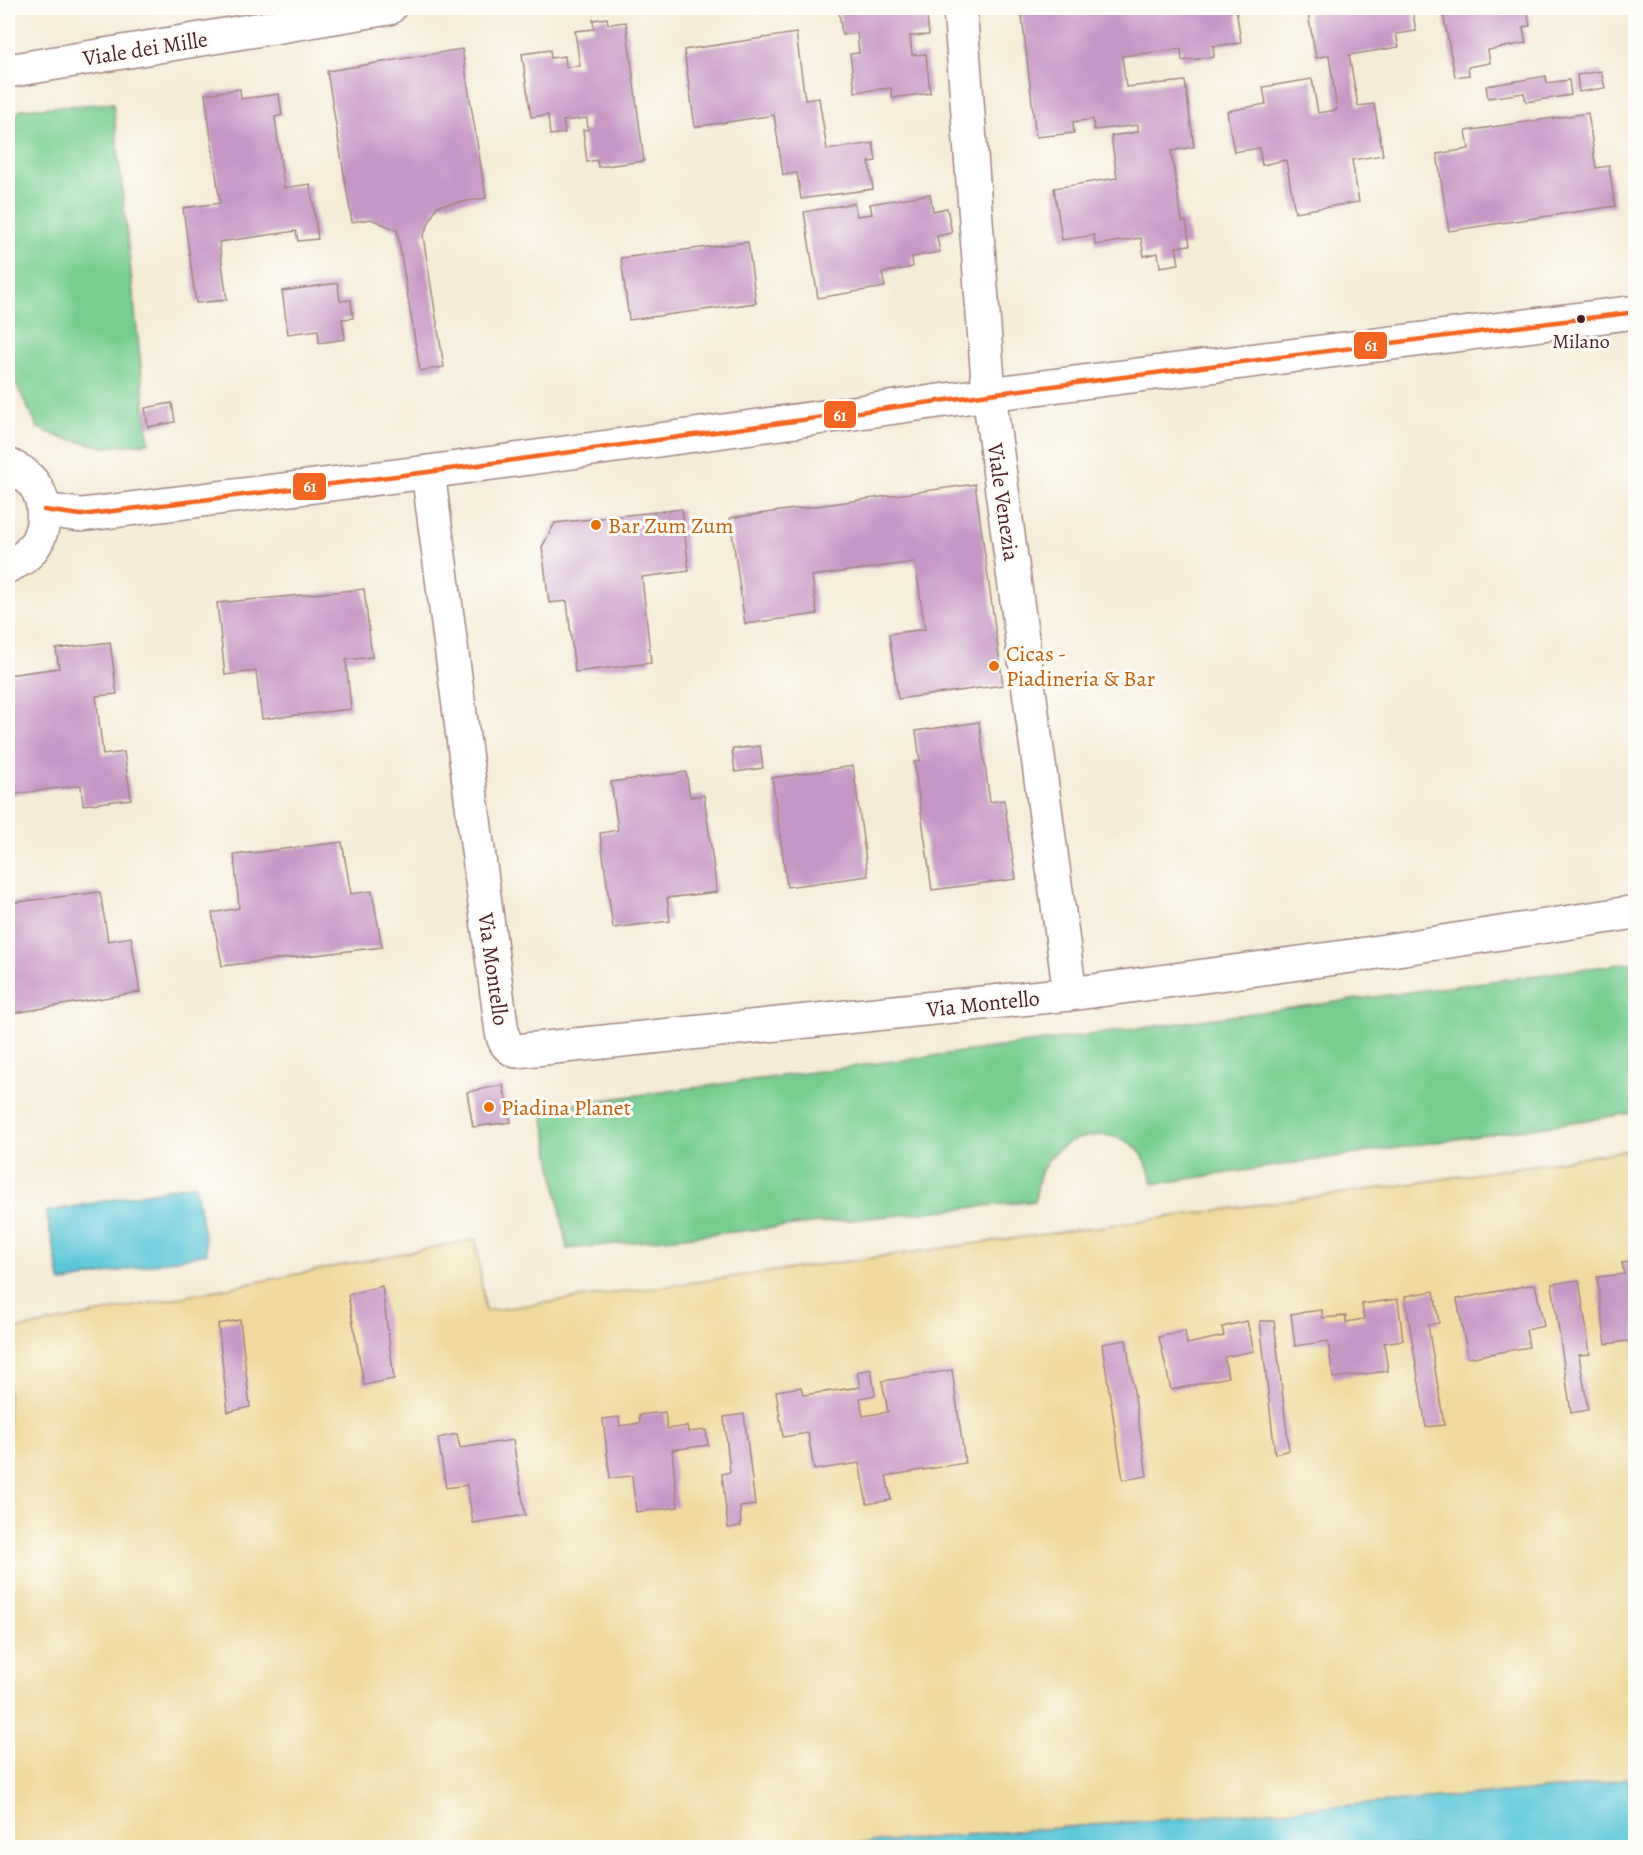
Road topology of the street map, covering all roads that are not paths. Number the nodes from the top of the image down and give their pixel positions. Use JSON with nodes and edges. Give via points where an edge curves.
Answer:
{"nodes":[{"id":1,"x":389,"y":8,"type":"edge"},
{"id":2,"x":960,"y":8,"type":"edge"},
{"id":3,"x":8,"y":71,"type":"edge"},
{"id":4,"x":1635,"y":312,"type":"edge"},
{"id":5,"x":989,"y":394,"type":"junction"},
{"id":6,"x":8,"y":465,"type":"edge"},
{"id":7,"x":428,"y":472,"type":"junction"},
{"id":8,"x":44,"y":510,"type":"junction"},
{"id":9,"x":8,"y":566,"type":"edge"},
{"id":10,"x":1635,"y":912,"type":"edge"},
{"id":11,"x":1070,"y":994,"type":"junction"}],
"edges":[{"from":1,"to":3,"type":"street","name":"Viale dei Mille"},
{"from":2,"to":5,"type":"street","name":"Viale Venezia"},
{"from":4,"to":5,"type":"street"},
{"from":5,"to":7,"type":"street"},
{"from":5,"to":11,"type":"street","name":"Viale Venezia"},
{"from":6,"to":8,"type":"street","via":[[24,474],[38,490]]},
{"from":7,"to":8,"type":"street","via":[[81,515]]},
{"from":7,"to":11,"type":"street","name":"Via Montello","via":[[502,1032],[510,1049],[528,1051]]},
{"from":8,"to":9,"type":"street","via":[[35,545]]},
{"from":10,"to":11,"type":"street"}]}
